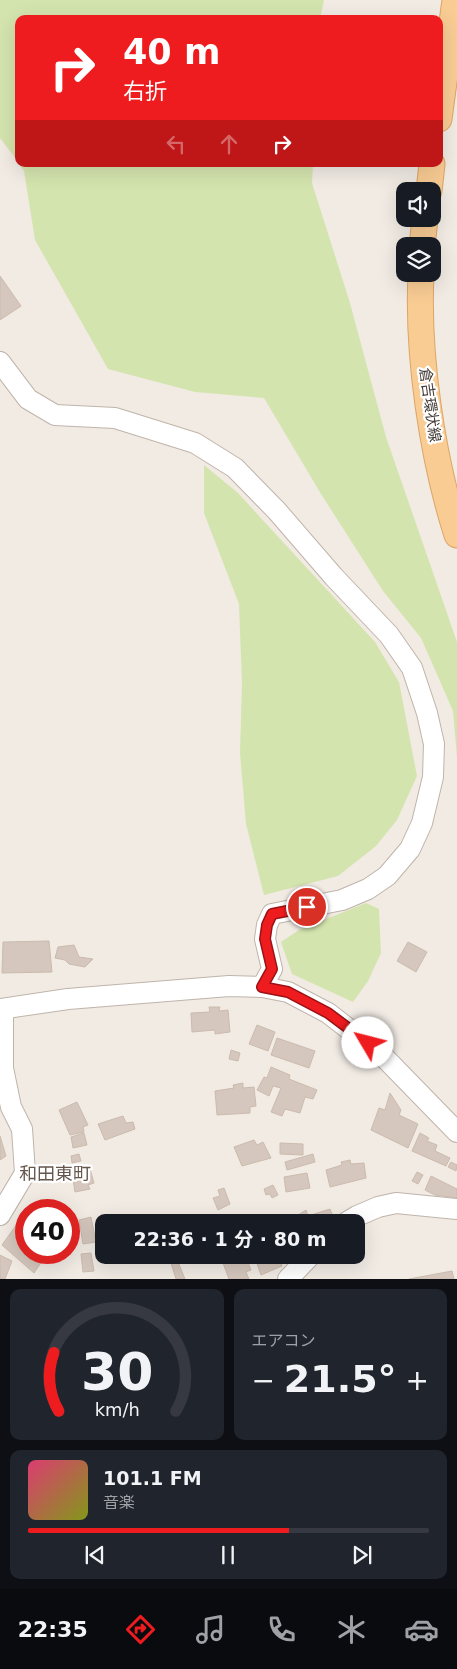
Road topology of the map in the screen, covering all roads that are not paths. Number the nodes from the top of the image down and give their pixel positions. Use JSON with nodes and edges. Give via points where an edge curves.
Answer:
{"nodes":[{"id":1,"x":455,"y":0,"type":"edge"},
{"id":2,"x":443,"y":89,"type":"edge"},
{"id":3,"x":432,"y":167,"type":"edge"},
{"id":4,"x":430,"y":182,"type":"edge"},
{"id":5,"x":420,"y":282,"type":"edge"},
{"id":6,"x":0,"y":362,"type":"edge"},
{"id":7,"x":457,"y":535,"type":"edge"},
{"id":8,"x":262,"y":987,"type":"junction"},
{"id":9,"x":1,"y":1009,"type":"edge"},
{"id":10,"x":457,"y":1132,"type":"edge"},
{"id":11,"x":457,"y":1210,"type":"edge"},
{"id":12,"x":1,"y":1212,"type":"edge"},
{"id":13,"x":362,"y":1214,"type":"edge"},
{"id":14,"x":302,"y":1264,"type":"edge"},
{"id":15,"x":288,"y":1279,"type":"edge"}],
"edges":[{"from":1,"to":2,"type":"main road"},
{"from":3,"to":4,"type":"main road"},
{"from":5,"to":7,"type":"main road","name":"倉吉環状線","via":[[427,397],[436,454]]},
{"from":6,"to":8,"type":"street","via":[[28,400],[55,415],[115,418],[195,443],[234,468],[389,635],[412,668],[428,713],[434,744],[433,777],[422,823],[410,849],[387,876],[368,888],[342,900],[272,914],[265,939],[272,969]]},
{"from":8,"to":9,"type":"street","via":[[229,986]]},
{"from":8,"to":10,"type":"street","via":[[288,992],[328,1013],[354,1032],[382,1054]]},
{"from":9,"to":12,"type":"street","via":[[4,1068],[11,1107],[22,1129],[25,1173]]},
{"from":11,"to":13,"type":"street","via":[[396,1203]]},
{"from":14,"to":15,"type":"street"}]}
